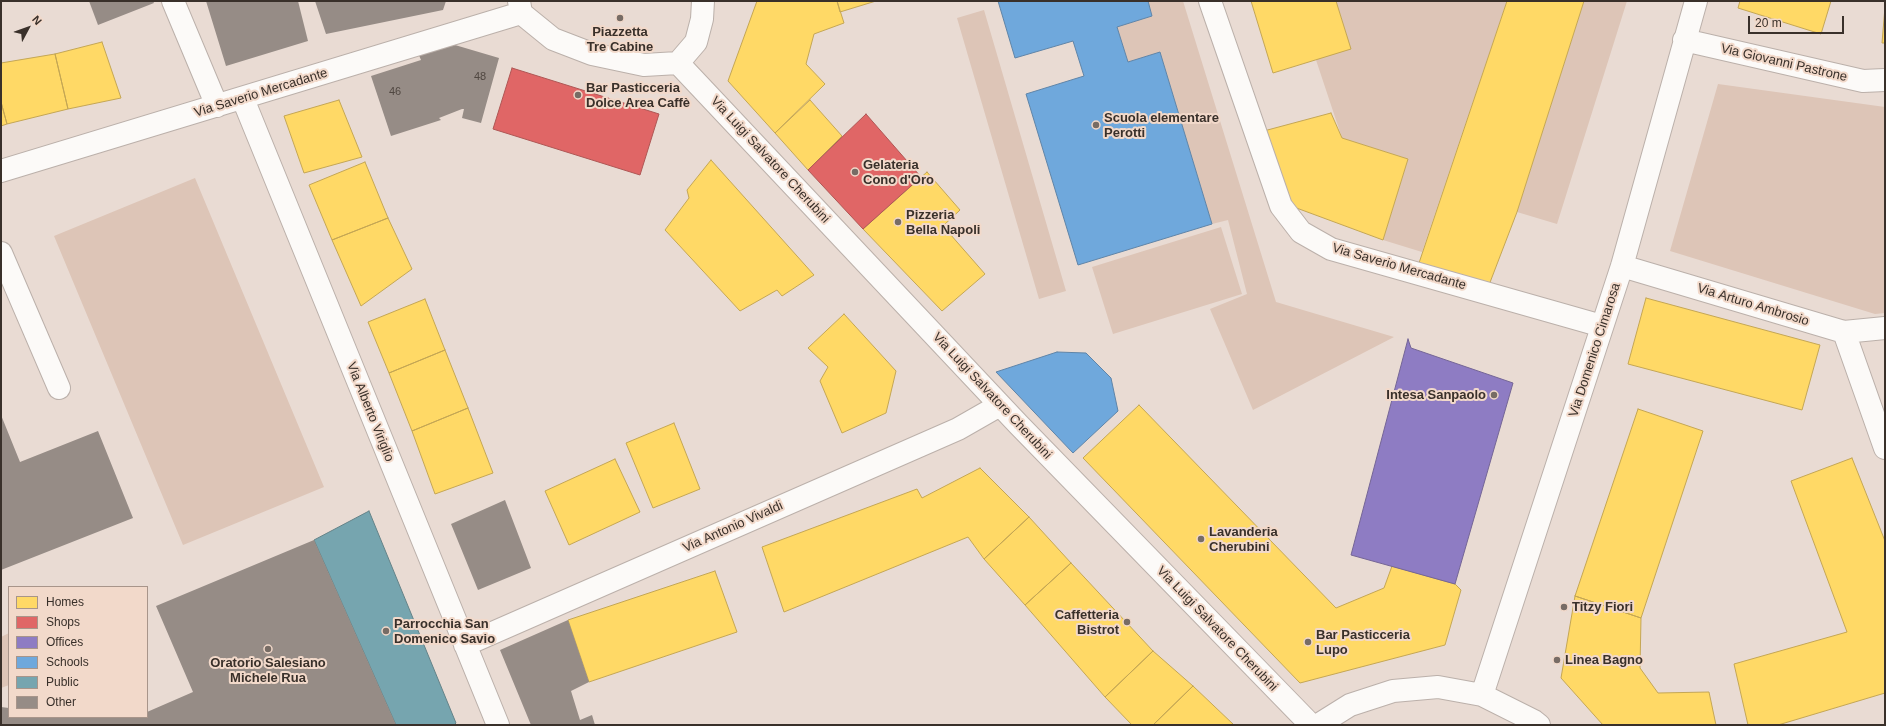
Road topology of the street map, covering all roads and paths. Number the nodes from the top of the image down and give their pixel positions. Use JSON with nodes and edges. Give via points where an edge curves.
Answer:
{"nodes":[{"id":1,"x":173,"y":1,"type":"edge"},
{"id":2,"x":703,"y":1,"type":"edge"},
{"id":3,"x":1210,"y":1,"type":"edge"},
{"id":4,"x":1696,"y":1,"type":"edge"},
{"id":5,"x":520,"y":7,"type":"edge"},
{"id":6,"x":1684,"y":40,"type":"junction"},
{"id":7,"x":678,"y":63,"type":"junction"},
{"id":8,"x":1885,"y":80,"type":"edge"},
{"id":9,"x":243,"y":99,"type":"junction"},
{"id":10,"x":217,"y":106,"type":"junction"},
{"id":11,"x":1,"y":171,"type":"edge"},
{"id":12,"x":1,"y":253,"type":"edge"},
{"id":13,"x":1622,"y":266,"type":"junction"},
{"id":14,"x":1602,"y":326,"type":"junction"},
{"id":15,"x":1885,"y":328,"type":"edge"},
{"id":16,"x":1844,"y":332,"type":"junction"},
{"id":17,"x":58,"y":388,"type":"dead end"},
{"id":18,"x":1000,"y":405,"type":"junction"},
{"id":19,"x":1885,"y":448,"type":"edge"},
{"id":20,"x":465,"y":645,"type":"junction"},
{"id":21,"x":1482,"y":695,"type":"junction"},
{"id":22,"x":498,"y":725,"type":"edge"},
{"id":23,"x":1311,"y":725,"type":"edge"},
{"id":24,"x":1318,"y":725,"type":"edge"},
{"id":25,"x":1539,"y":725,"type":"edge"}],
"edges":[{"from":1,"to":10,"type":"street"},
{"from":2,"to":7,"type":"street","via":[[702,19],[696,42]]},
{"from":3,"to":14,"type":"street","name":"Via Saverio Mercadante","via":[[1281,206],[1301,232],[1331,249]]},
{"from":4,"to":6,"type":"street","name":"Via Domenico Cimarosa"},
{"from":5,"to":7,"type":"street","name":"Via Saverio Mercadante","via":[[553,39],[592,54],[644,65]]},
{"from":5,"to":9,"type":"street","name":"Via Saverio Mercadante"},
{"from":6,"to":8,"type":"street","name":"Via Giovanni Pastrone","via":[[1863,82]]},
{"from":6,"to":13,"type":"street","name":"Via Domenico Cimarosa"},
{"from":7,"to":18,"type":"street","name":"Via Luigi Salvatore Cherubini"},
{"from":9,"to":10,"type":"street","name":"Via Saverio Mercadante"},
{"from":9,"to":20,"type":"street","name":"Via Alberto Viriglio"},
{"from":10,"to":11,"type":"street","name":"Via Saverio Mercadante"},
{"from":12,"to":17,"type":"street"},
{"from":13,"to":14,"type":"street","name":"Via Domenico Cimarosa"},
{"from":13,"to":16,"type":"street","name":"Via Arturo Ambrosio"},
{"from":14,"to":21,"type":"street","name":"Via Domenico Cimarosa"},
{"from":15,"to":16,"type":"street","name":"Via Arturo Ambrosio"},
{"from":16,"to":19,"type":"street"},
{"from":18,"to":20,"type":"street","name":"Via Antonio Vivaldi","via":[[958,428]]},
{"from":18,"to":23,"type":"street","name":"Via Luigi Salvatore Cherubini"},
{"from":20,"to":22,"type":"street","name":"Via Alberto Viriglio"},
{"from":21,"to":24,"type":"street","via":[[1438,687],[1393,691],[1350,705]]},
{"from":21,"to":25,"type":"street"}]}
